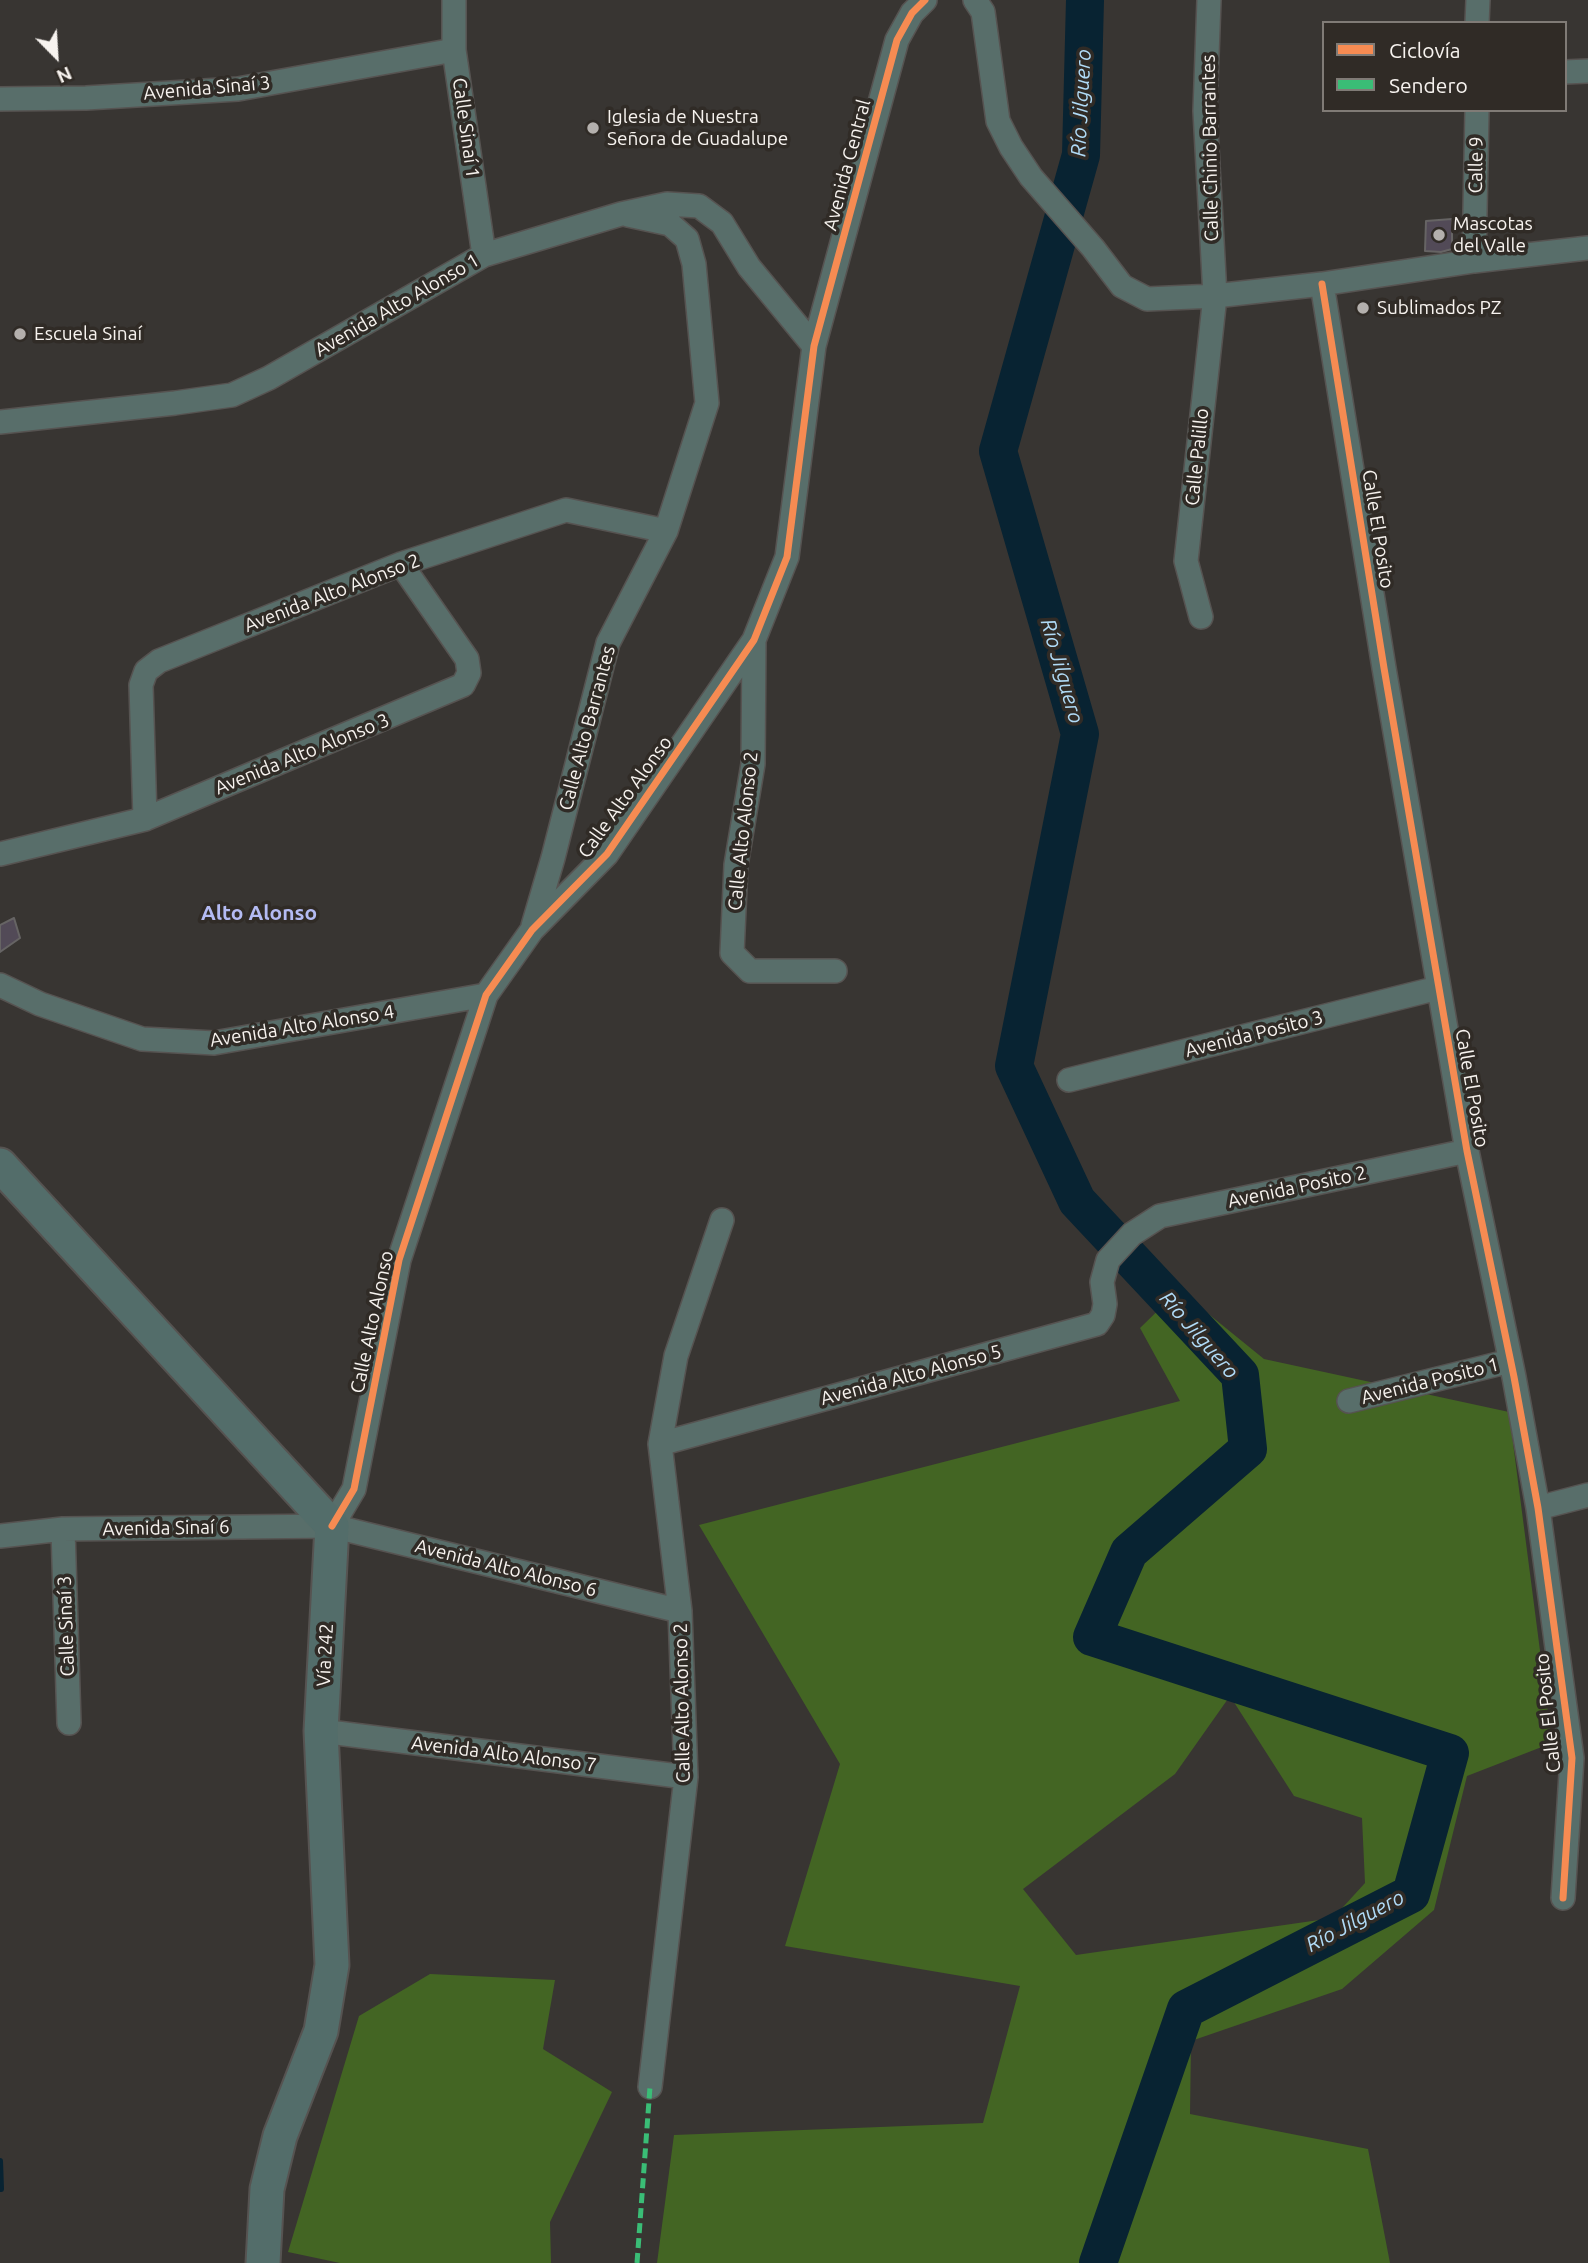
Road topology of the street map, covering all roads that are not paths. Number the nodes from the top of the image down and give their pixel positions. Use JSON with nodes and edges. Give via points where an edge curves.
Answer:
{"nodes":[{"id":1,"x":454,"y":0,"type":"edge"},
{"id":2,"x":925,"y":0,"type":"edge"},
{"id":3,"x":975,"y":0,"type":"edge"},
{"id":4,"x":1209,"y":0,"type":"edge"},
{"id":5,"x":1478,"y":0,"type":"edge"},
{"id":6,"x":1478,"y":21,"type":"edge"},
{"id":7,"x":454,"y":50,"type":"junction"},
{"id":8,"x":1588,"y":71,"type":"edge"},
{"id":9,"x":1567,"y":72,"type":"edge"},
{"id":10,"x":0,"y":99,"type":"edge"},
{"id":11,"x":1477,"y":112,"type":"edge"},
{"id":12,"x":621,"y":214,"type":"junction"},
{"id":13,"x":1588,"y":248,"type":"edge"},
{"id":14,"x":484,"y":255,"type":"junction"},
{"id":15,"x":1474,"y":261,"type":"junction"},
{"id":16,"x":1322,"y":284,"type":"junction"},
{"id":17,"x":1215,"y":296,"type":"junction"},
{"id":18,"x":814,"y":346,"type":"junction"},
{"id":19,"x":0,"y":422,"type":"edge"},
{"id":20,"x":666,"y":531,"type":"junction"},
{"id":21,"x":401,"y":564,"type":"junction"},
{"id":22,"x":1201,"y":617,"type":"dead end"},
{"id":23,"x":754,"y":640,"type":"junction"},
{"id":24,"x":145,"y":819,"type":"junction"},
{"id":25,"x":0,"y":855,"type":"edge"},
{"id":26,"x":532,"y":930,"type":"junction"},
{"id":27,"x":835,"y":971,"type":"dead end"},
{"id":28,"x":0,"y":985,"type":"edge"},
{"id":29,"x":1438,"y":988,"type":"junction"},
{"id":30,"x":486,"y":995,"type":"junction"},
{"id":31,"x":1069,"y":1080,"type":"dead end"},
{"id":32,"x":1467,"y":1151,"type":"junction"},
{"id":33,"x":0,"y":1165,"type":"edge"},
{"id":34,"x":722,"y":1220,"type":"dead end"},
{"id":35,"x":1108,"y":1260,"type":"joint"},
{"id":36,"x":1510,"y":1361,"type":"junction"},
{"id":37,"x":1349,"y":1401,"type":"dead end"},
{"id":38,"x":660,"y":1444,"type":"junction"},
{"id":39,"x":1588,"y":1495,"type":"edge"},
{"id":40,"x":1538,"y":1508,"type":"junction"},
{"id":41,"x":332,"y":1526,"type":"junction"},
{"id":42,"x":63,"y":1529,"type":"junction"},
{"id":43,"x":0,"y":1536,"type":"edge"},
{"id":44,"x":680,"y":1611,"type":"junction"},
{"id":45,"x":69,"y":1723,"type":"dead end"},
{"id":46,"x":321,"y":1731,"type":"junction"},
{"id":47,"x":1580,"y":1757,"type":"edge"},
{"id":48,"x":686,"y":1777,"type":"junction"},
{"id":49,"x":1563,"y":1898,"type":"dead end"},
{"id":50,"x":650,"y":2087,"type":"dead end"},
{"id":51,"x":263,"y":2263,"type":"edge"}],
"edges":[{"from":1,"to":7,"type":"street","name":"Calle Sinaí 1"},
{"from":2,"to":18,"type":"street","name":"Avenida Central","via":[[897,40]]},
{"from":3,"to":17,"type":"street","via":[[983,12],[998,121],[1031,177],[1122,286],[1147,299]]},
{"from":4,"to":17,"type":"street","name":"Calle Chinio Barrantes","via":[[1205,111]]},
{"from":5,"to":6,"type":"street"},
{"from":7,"to":10,"type":"street","name":"Avenida Sinaí 3","via":[[238,89]]},
{"from":7,"to":14,"type":"street","name":"Calle Sinaí 1"},
{"from":8,"to":9,"type":"street"},
{"from":11,"to":15,"type":"street","name":"Calle 9"},
{"from":12,"to":14,"type":"street","name":"Avenida Alto Alonso 1"},
{"from":12,"to":18,"type":"street","name":"Avenida Alto Alonso 1","via":[[667,204],[699,206],[722,223],[749,267]]},
{"from":12,"to":20,"type":"street","name":"Calle Alto Barrantes","via":[[670,225],[687,239],[694,264],[707,404]]},
{"from":13,"to":15,"type":"street"},
{"from":14,"to":19,"type":"street","name":"Avenida Alto Alonso 1","via":[[232,395]]},
{"from":15,"to":16,"type":"street"},
{"from":16,"to":17,"type":"street"},
{"from":16,"to":29,"type":"street","name":"Calle El Posito"},
{"from":17,"to":22,"type":"street","name":"Calle Palillo","via":[[1186,561]]},
{"from":18,"to":23,"type":"street","name":"Calle Alto Alonso","via":[[787,557]]},
{"from":20,"to":21,"type":"street","name":"Avenida Alto Alonso 2","via":[[566,510]]},
{"from":20,"to":26,"type":"street","name":"Calle Alto Barrantes","via":[[608,643]]},
{"from":21,"to":24,"type":"street","name":"Avenida Alto Alonso 2","via":[[159,661],[146,671],[141,685]]},
{"from":21,"to":24,"type":"street","name":"Avenida Alto Alonso 3","via":[[467,659],[469,673],[463,685]]},
{"from":23,"to":26,"type":"street","name":"Calle Alto Alonso","via":[[607,854]]},
{"from":23,"to":27,"type":"street","name":"Calle Alto Alonso 2","via":[[753,764],[736,864],[732,953],[750,971]]},
{"from":24,"to":25,"type":"street","name":"Avenida Alto Alonso 3"},
{"from":26,"to":30,"type":"street","name":"Calle Alto Alonso"},
{"from":28,"to":30,"type":"street","name":"Avenida Alto Alonso 4","via":[[40,1004],[142,1039],[214,1044]]},
{"from":29,"to":31,"type":"street","name":"Avenida Posito 3"},
{"from":29,"to":32,"type":"street","name":"Calle El Posito"},
{"from":30,"to":41,"type":"street","name":"Calle Alto Alonso","via":[[399,1260],[354,1489]]},
{"from":32,"to":35,"type":"street","name":"Avenida Posito 2","via":[[1160,1216],[1132,1234]]},
{"from":32,"to":36,"type":"street","name":"Calle El Posito"},
{"from":33,"to":41,"type":"main road"},
{"from":34,"to":38,"type":"street","name":"Calle Alto Alonso 2","via":[[676,1356]]},
{"from":35,"to":38,"type":"street","name":"Avenida Alto Alonso 5","via":[[1102,1282],[1105,1304],[1097,1324]]},
{"from":36,"to":37,"type":"street","name":"Avenida Posito 1"},
{"from":36,"to":40,"type":"street","name":"Calle El Posito"},
{"from":38,"to":44,"type":"street","name":"Calle Alto Alonso 2"},
{"from":39,"to":40,"type":"street"},
{"from":40,"to":47,"type":"street","name":"Calle El Posito"},
{"from":41,"to":42,"type":"street","name":"Avenida Sinaí 6"},
{"from":41,"to":44,"type":"street","name":"Avenida Alto Alonso 6"},
{"from":41,"to":46,"type":"main road","name":"Vía 242"},
{"from":42,"to":43,"type":"street","name":"Avenida Sinaí 6"},
{"from":42,"to":45,"type":"street","name":"Calle Sinaí 3"},
{"from":44,"to":48,"type":"street","name":"Calle Alto Alonso 2"},
{"from":46,"to":48,"type":"street","name":"Avenida Alto Alonso 7"},
{"from":46,"to":51,"type":"main road","name":"Vía 242","via":[[332,1965],[321,2031],[280,2136],[267,2189]]},
{"from":47,"to":49,"type":"street","name":"Calle El Posito"},
{"from":48,"to":50,"type":"street","name":"Calle Alto Alonso 2"}]}
